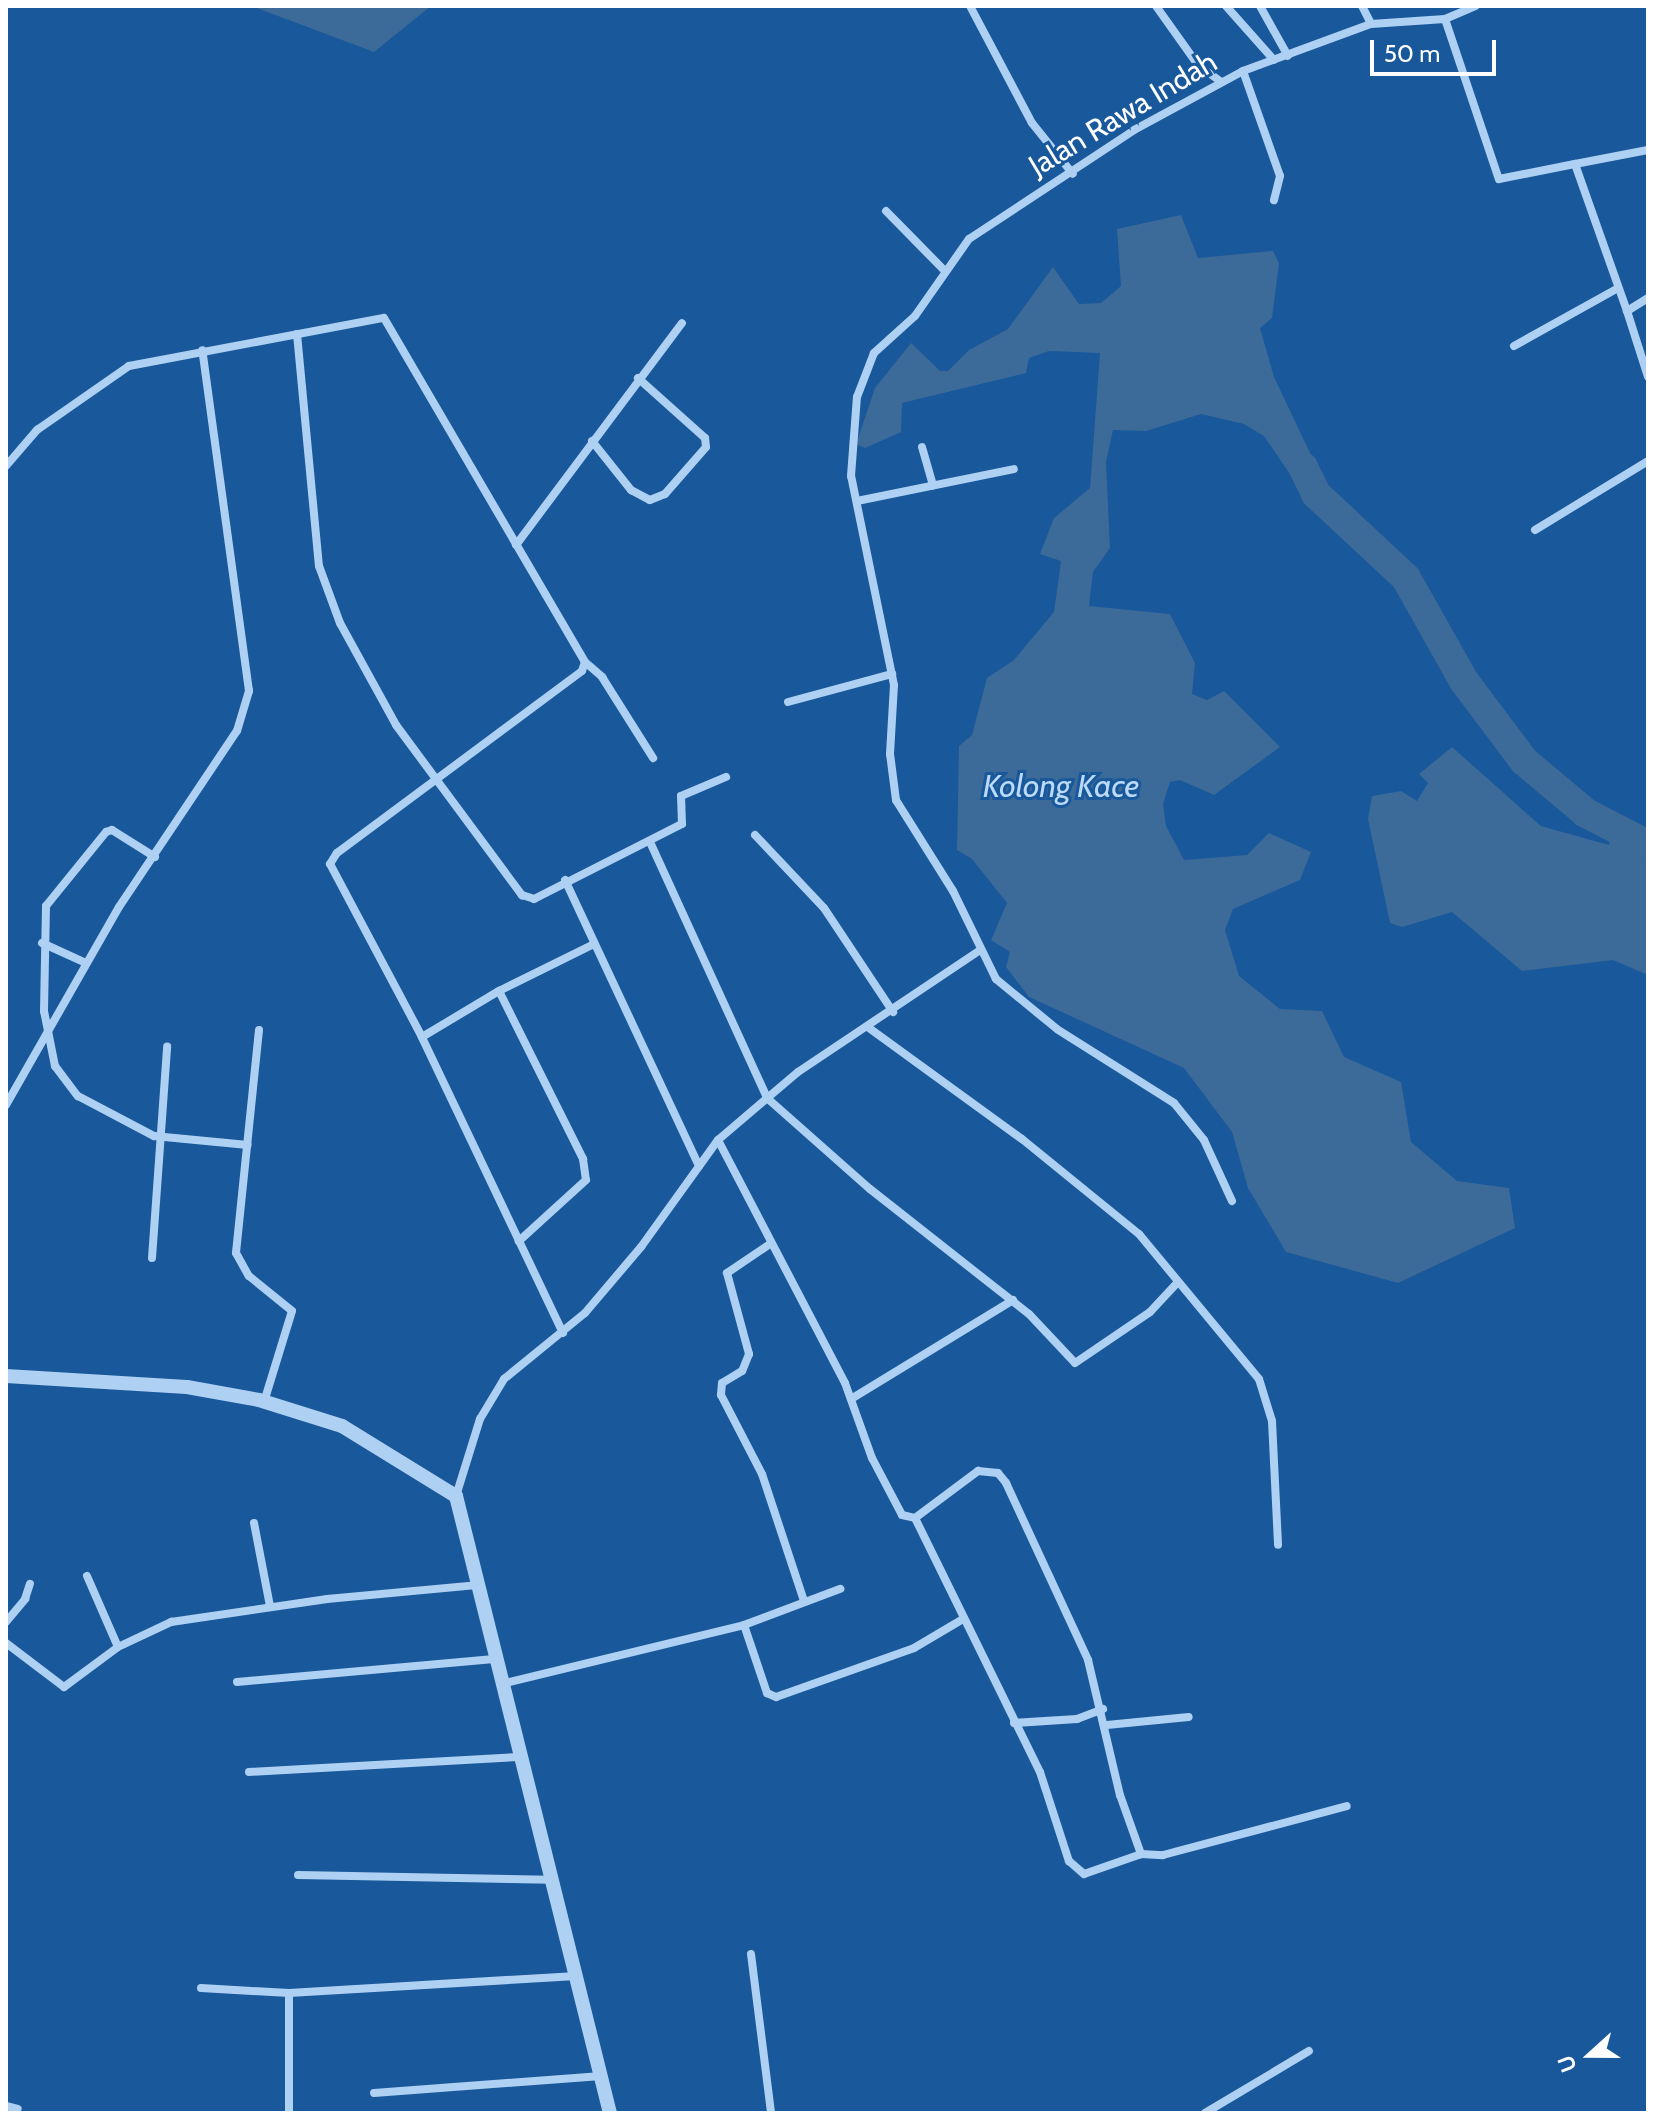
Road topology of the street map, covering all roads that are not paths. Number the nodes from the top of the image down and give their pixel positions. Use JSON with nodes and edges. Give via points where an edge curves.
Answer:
{"nodes":[{"id":1,"x":970,"y":6,"type":"edge"},
{"id":2,"x":1156,"y":6,"type":"edge"},
{"id":3,"x":1226,"y":6,"type":"edge"},
{"id":4,"x":1260,"y":6,"type":"edge"},
{"id":5,"x":1362,"y":6,"type":"edge"},
{"id":6,"x":1475,"y":6,"type":"edge"},
{"id":7,"x":1445,"y":19,"type":"junction"},
{"id":8,"x":1371,"y":24,"type":"junction"},
{"id":9,"x":1288,"y":56,"type":"junction"},
{"id":10,"x":1274,"y":60,"type":"junction"},
{"id":11,"x":1243,"y":71,"type":"junction"},
{"id":12,"x":1220,"y":81,"type":"junction"},
{"id":13,"x":1648,"y":150,"type":"edge"},
{"id":14,"x":1575,"y":164,"type":"junction"},
{"id":15,"x":1073,"y":174,"type":"junction"},
{"id":16,"x":1274,"y":200,"type":"dead end"},
{"id":17,"x":886,"y":211,"type":"dead end"},
{"id":18,"x":944,"y":270,"type":"junction"},
{"id":19,"x":1618,"y":288,"type":"junction"},
{"id":20,"x":1648,"y":298,"type":"edge"},
{"id":21,"x":1627,"y":311,"type":"junction"},
{"id":22,"x":682,"y":323,"type":"dead end"},
{"id":23,"x":297,"y":334,"type":"junction"},
{"id":24,"x":1514,"y":346,"type":"dead end"},
{"id":25,"x":202,"y":350,"type":"junction"},
{"id":26,"x":1648,"y":377,"type":"edge"},
{"id":27,"x":638,"y":378,"type":"junction"},
{"id":28,"x":592,"y":441,"type":"junction"},
{"id":29,"x":922,"y":447,"type":"dead end"},
{"id":30,"x":1648,"y":461,"type":"edge"},
{"id":31,"x":6,"y":466,"type":"edge"},
{"id":32,"x":1014,"y":469,"type":"dead end"},
{"id":33,"x":933,"y":485,"type":"junction"},
{"id":34,"x":857,"y":501,"type":"junction"},
{"id":35,"x":1535,"y":530,"type":"dead end"},
{"id":36,"x":516,"y":545,"type":"junction"},
{"id":37,"x":585,"y":662,"type":"junction"},
{"id":38,"x":892,"y":674,"type":"junction"},
{"id":39,"x":788,"y":702,"type":"dead end"},
{"id":40,"x":653,"y":758,"type":"dead end"},
{"id":41,"x":726,"y":777,"type":"dead end"},
{"id":42,"x":435,"y":779,"type":"junction"},
{"id":43,"x":755,"y":835,"type":"dead end"},
{"id":44,"x":650,"y":842,"type":"junction"},
{"id":45,"x":155,"y":857,"type":"junction"},
{"id":46,"x":565,"y":880,"type":"junction"},
{"id":47,"x":42,"y":943,"type":"junction"},
{"id":48,"x":594,"y":944,"type":"junction"},
{"id":49,"x":979,"y":951,"type":"junction"},
{"id":50,"x":86,"y":963,"type":"junction"},
{"id":51,"x":499,"y":991,"type":"junction"},
{"id":52,"x":893,"y":1012,"type":"junction"},
{"id":53,"x":869,"y":1028,"type":"junction"},
{"id":54,"x":259,"y":1030,"type":"dead end"},
{"id":55,"x":49,"y":1032,"type":"junction"},
{"id":56,"x":422,"y":1037,"type":"junction"},
{"id":57,"x":167,"y":1047,"type":"dead end"},
{"id":58,"x":767,"y":1098,"type":"junction"},
{"id":59,"x":6,"y":1105,"type":"edge"},
{"id":60,"x":161,"y":1137,"type":"junction"},
{"id":61,"x":718,"y":1140,"type":"junction"},
{"id":62,"x":248,"y":1145,"type":"junction"},
{"id":63,"x":699,"y":1166,"type":"junction"},
{"id":64,"x":1232,"y":1201,"type":"dead end"},
{"id":65,"x":519,"y":1241,"type":"junction"},
{"id":66,"x":770,"y":1244,"type":"junction"},
{"id":67,"x":152,"y":1258,"type":"dead end"},
{"id":68,"x":1177,"y":1283,"type":"junction"},
{"id":69,"x":1013,"y":1300,"type":"junction"},
{"id":70,"x":563,"y":1333,"type":"junction"},
{"id":71,"x":6,"y":1376,"type":"edge"},
{"id":72,"x":851,"y":1399,"type":"junction"},
{"id":73,"x":264,"y":1402,"type":"junction"},
{"id":74,"x":456,"y":1496,"type":"junction"},
{"id":75,"x":915,"y":1518,"type":"junction"},
{"id":76,"x":254,"y":1523,"type":"dead end"},
{"id":77,"x":1278,"y":1545,"type":"dead end"},
{"id":78,"x":87,"y":1576,"type":"dead end"},
{"id":79,"x":30,"y":1584,"type":"dead end"},
{"id":80,"x":479,"y":1585,"type":"junction"},
{"id":81,"x":840,"y":1589,"type":"dead end"},
{"id":82,"x":804,"y":1601,"type":"junction"},
{"id":83,"x":270,"y":1606,"type":"junction"},
{"id":84,"x":963,"y":1619,"type":"junction"},
{"id":85,"x":6,"y":1622,"type":"edge"},
{"id":86,"x":744,"y":1625,"type":"junction"},
{"id":87,"x":6,"y":1643,"type":"edge"},
{"id":88,"x":118,"y":1647,"type":"junction"},
{"id":89,"x":494,"y":1659,"type":"junction"},
{"id":90,"x":237,"y":1682,"type":"dead end"},
{"id":91,"x":500,"y":1684,"type":"junction"},
{"id":92,"x":1103,"y":1709,"type":"junction"},
{"id":93,"x":1189,"y":1717,"type":"dead end"},
{"id":94,"x":1014,"y":1723,"type":"junction"},
{"id":95,"x":1107,"y":1725,"type":"junction"},
{"id":96,"x":519,"y":1757,"type":"junction"},
{"id":97,"x":249,"y":1772,"type":"dead end"},
{"id":98,"x":1347,"y":1806,"type":"dead end"},
{"id":99,"x":1141,"y":1854,"type":"junction"},
{"id":100,"x":298,"y":1875,"type":"dead end"},
{"id":101,"x":550,"y":1880,"type":"junction"},
{"id":102,"x":751,"y":1954,"type":"dead end"},
{"id":103,"x":576,"y":1976,"type":"junction"},
{"id":104,"x":201,"y":1988,"type":"dead end"},
{"id":105,"x":289,"y":1993,"type":"junction"},
{"id":106,"x":1309,"y":2051,"type":"dead end"},
{"id":107,"x":602,"y":2076,"type":"junction"},
{"id":108,"x":374,"y":2093,"type":"dead end"},
{"id":109,"x":6,"y":2106,"type":"edge"},
{"id":110,"x":1224,"y":2108,"type":"edge"},
{"id":111,"x":18,"y":2109,"type":"dead end"},
{"id":112,"x":289,"y":2113,"type":"edge"},
{"id":113,"x":610,"y":2113,"type":"edge"},
{"id":114,"x":771,"y":2113,"type":"edge"},
{"id":115,"x":1205,"y":2113,"type":"edge"}],
"edges":[{"from":1,"to":15,"type":"street","via":[[1032,123]]},
{"from":2,"to":12,"type":"street","via":[[1198,65]]},
{"from":3,"to":10,"type":"street"},
{"from":4,"to":9,"type":"street"},
{"from":5,"to":8,"type":"street"},
{"from":6,"to":7,"type":"street","name":"Jalan Rawa Indah"},
{"from":7,"to":8,"type":"street","name":"Jalan Rawa Indah"},
{"from":7,"to":14,"type":"street","via":[[1499,179]]},
{"from":8,"to":9,"type":"street","name":"Jalan Rawa Indah"},
{"from":9,"to":10,"type":"street","name":"Jalan Rawa Indah"},
{"from":10,"to":11,"type":"street","name":"Jalan Rawa Indah"},
{"from":11,"to":12,"type":"street","name":"Jalan Rawa Indah"},
{"from":11,"to":16,"type":"street","via":[[1280,176]]},
{"from":12,"to":15,"type":"street","name":"Jalan Rawa Indah","via":[[1134,130]]},
{"from":13,"to":14,"type":"street"},
{"from":14,"to":19,"type":"street"},
{"from":15,"to":18,"type":"street","name":"Jalan Rawa Indah","via":[[969,239]]},
{"from":17,"to":18,"type":"street"},
{"from":18,"to":34,"type":"street","name":"Jalan Rawa Indah","via":[[925,301],[874,353],[862,377],[851,457]]},
{"from":19,"to":21,"type":"street"},
{"from":19,"to":24,"type":"street"},
{"from":20,"to":21,"type":"street"},
{"from":21,"to":26,"type":"street"},
{"from":22,"to":27,"type":"street"},
{"from":23,"to":25,"type":"street"},
{"from":23,"to":36,"type":"street","via":[[378,316],[389,323]]},
{"from":23,"to":42,"type":"street","via":[[319,566],[364,675]]},
{"from":25,"to":31,"type":"street","via":[[153,358],[107,378],[37,430]]},
{"from":25,"to":45,"type":"street","via":[[249,691],[237,731]]},
{"from":27,"to":28,"type":"street"},
{"from":27,"to":28,"type":"street","via":[[705,438],[706,447],[665,494],[650,500],[631,490]]},
{"from":28,"to":36,"type":"street"},
{"from":29,"to":33,"type":"street"},
{"from":30,"to":35,"type":"street"},
{"from":32,"to":33,"type":"street"},
{"from":33,"to":34,"type":"street"},
{"from":34,"to":38,"type":"street","name":"Jalan Rawa Indah"},
{"from":36,"to":37,"type":"street"},
{"from":37,"to":40,"type":"street","via":[[602,677]]},
{"from":37,"to":42,"type":"street","via":[[582,671]]},
{"from":38,"to":39,"type":"street"},
{"from":38,"to":49,"type":"street","name":"Jalan Rawa Indah","via":[[890,754],[896,800],[953,891]]},
{"from":41,"to":44,"type":"street","via":[[681,796],[682,824]]},
{"from":42,"to":46,"type":"street","via":[[522,895],[534,899]]},
{"from":42,"to":56,"type":"street","via":[[337,853],[330,864]]},
{"from":43,"to":52,"type":"street","via":[[824,908]]},
{"from":44,"to":46,"type":"street"},
{"from":44,"to":58,"type":"street"},
{"from":45,"to":47,"type":"street","via":[[112,830],[106,832],[46,906]]},
{"from":45,"to":50,"type":"street"},
{"from":46,"to":48,"type":"street"},
{"from":47,"to":50,"type":"street"},
{"from":47,"to":55,"type":"street"},
{"from":48,"to":51,"type":"street"},
{"from":48,"to":63,"type":"street"},
{"from":49,"to":52,"type":"street"},
{"from":49,"to":64,"type":"street","name":"Jalan Rawa Indah","via":[[1005,989],[1068,1037],[1174,1103],[1204,1140]]},
{"from":50,"to":55,"type":"street"},
{"from":51,"to":56,"type":"street"},
{"from":51,"to":65,"type":"street","via":[[586,1170],[577,1191]]},
{"from":52,"to":53,"type":"street"},
{"from":53,"to":58,"type":"street"},
{"from":53,"to":68,"type":"street","via":[[1022,1139],[1139,1234]]},
{"from":54,"to":62,"type":"street"},
{"from":55,"to":59,"type":"street"},
{"from":55,"to":60,"type":"street","via":[[55,1066],[78,1096]]},
{"from":56,"to":65,"type":"street"},
{"from":57,"to":60,"type":"street"},
{"from":58,"to":61,"type":"street"},
{"from":58,"to":69,"type":"street","via":[[870,1189]]},
{"from":60,"to":62,"type":"street"},
{"from":60,"to":67,"type":"street"},
{"from":61,"to":63,"type":"street"},
{"from":61,"to":66,"type":"street"},
{"from":62,"to":73,"type":"street","via":[[236,1253],[249,1276],[282,1297],[292,1311]]},
{"from":63,"to":70,"type":"street","via":[[641,1247]]},
{"from":65,"to":70,"type":"street"},
{"from":66,"to":72,"type":"street"},
{"from":66,"to":82,"type":"street","via":[[727,1273],[749,1354],[742,1371],[720,1389],[762,1474]]},
{"from":68,"to":69,"type":"street","via":[[1150,1312],[1075,1363]]},
{"from":68,"to":77,"type":"street","via":[[1259,1379],[1269,1400]]},
{"from":69,"to":72,"type":"street"},
{"from":70,"to":74,"type":"street","via":[[504,1379],[480,1419]]},
{"from":71,"to":73,"type":"street","via":[[187,1387]]},
{"from":72,"to":75,"type":"street","via":[[898,1509]]},
{"from":73,"to":74,"type":"street","via":[[342,1426]]},
{"from":74,"to":80,"type":"street"},
{"from":75,"to":84,"type":"street"},
{"from":75,"to":92,"type":"street","via":[[967,1477],[987,1469],[998,1473],[1047,1565]]},
{"from":76,"to":83,"type":"street"},
{"from":78,"to":88,"type":"street"},
{"from":79,"to":85,"type":"street"},
{"from":80,"to":83,"type":"street"},
{"from":80,"to":89,"type":"street"},
{"from":81,"to":82,"type":"street"},
{"from":82,"to":86,"type":"street"},
{"from":83,"to":88,"type":"street","via":[[171,1622]]},
{"from":84,"to":86,"type":"street","via":[[914,1648],[788,1697],[767,1693]]},
{"from":84,"to":94,"type":"street"},
{"from":86,"to":91,"type":"street"},
{"from":87,"to":88,"type":"street","via":[[64,1687]]},
{"from":89,"to":90,"type":"street"},
{"from":89,"to":91,"type":"street"},
{"from":91,"to":96,"type":"street"},
{"from":92,"to":94,"type":"street","via":[[1077,1719]]},
{"from":92,"to":95,"type":"street"},
{"from":93,"to":95,"type":"street"},
{"from":94,"to":99,"type":"street","via":[[1040,1772],[1077,1871],[1104,1870]]},
{"from":95,"to":99,"type":"street","via":[[1120,1795]]},
{"from":96,"to":97,"type":"street"},
{"from":96,"to":101,"type":"street"},
{"from":98,"to":99,"type":"street","via":[[1163,1855]]},
{"from":100,"to":101,"type":"street"},
{"from":101,"to":103,"type":"street"},
{"from":102,"to":114,"type":"street"},
{"from":103,"to":105,"type":"street"},
{"from":103,"to":107,"type":"street"},
{"from":104,"to":105,"type":"street"},
{"from":105,"to":112,"type":"street"},
{"from":106,"to":110,"type":"street"},
{"from":107,"to":108,"type":"street"},
{"from":107,"to":113,"type":"street"},
{"from":109,"to":111,"type":"street"},
{"from":110,"to":115,"type":"street"}]}
